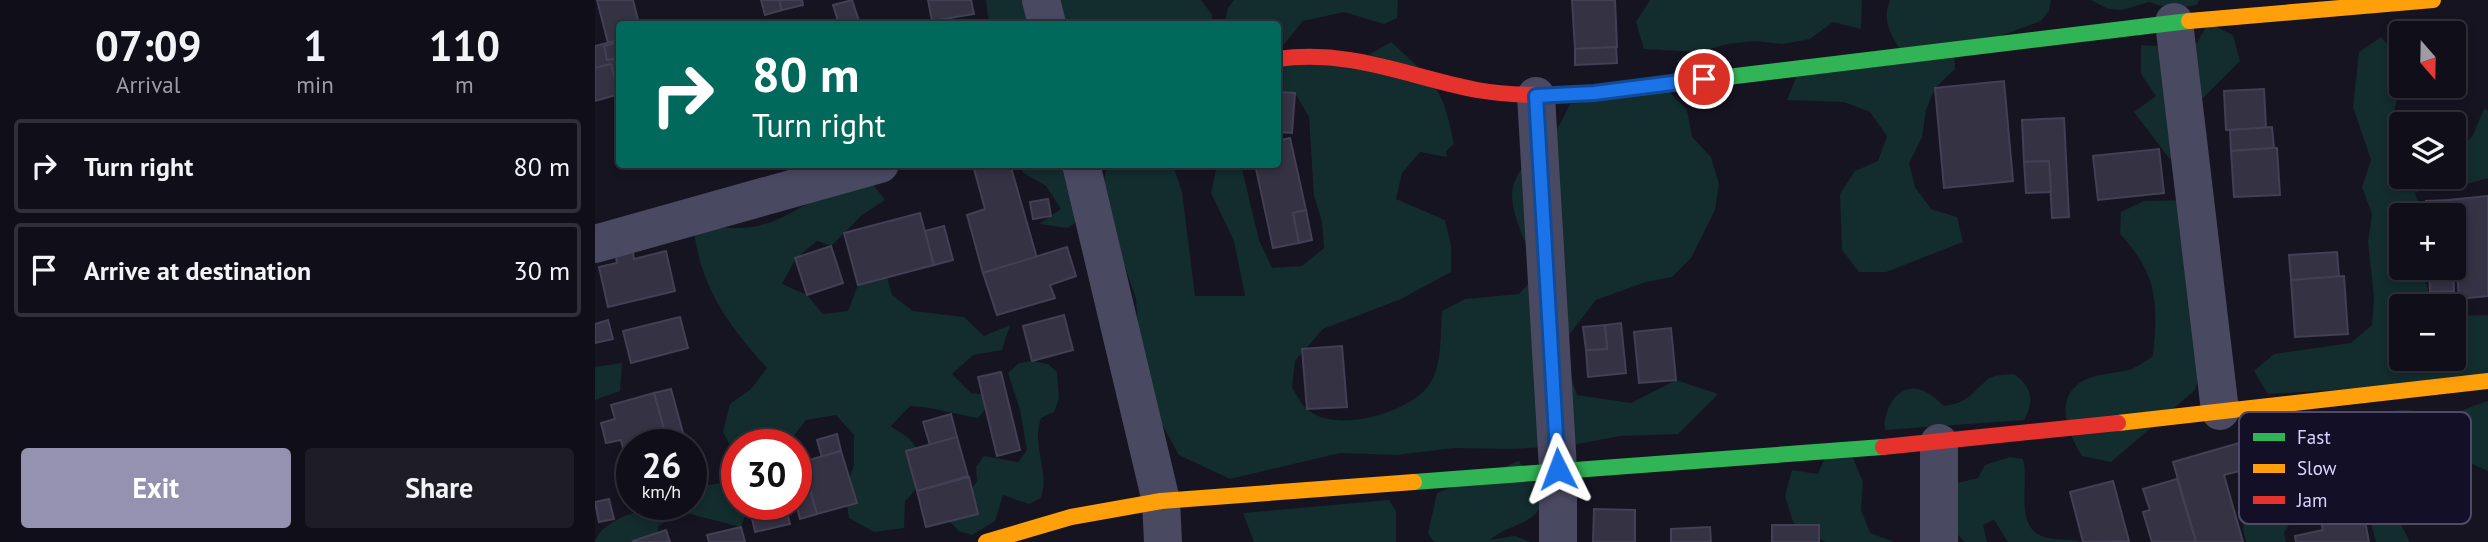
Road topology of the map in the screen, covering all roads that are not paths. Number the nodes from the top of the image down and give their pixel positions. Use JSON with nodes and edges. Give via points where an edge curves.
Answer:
{"nodes":[{"id":1,"x":1041,"y":0,"type":"edge"},
{"id":2,"x":2434,"y":0,"type":"edge"},
{"id":3,"x":1046,"y":21,"type":"edge"},
{"id":4,"x":2175,"y":22,"type":"junction"},
{"id":5,"x":1281,"y":58,"type":"edge"},
{"id":6,"x":1536,"y":96,"type":"junction"},
{"id":7,"x":866,"y":168,"type":"edge"},
{"id":8,"x":1082,"y":168,"type":"edge"},
{"id":9,"x":595,"y":244,"type":"edge"},
{"id":10,"x":2488,"y":381,"type":"edge"},
{"id":11,"x":2220,"y":411,"type":"junction"},
{"id":12,"x":1940,"y":443,"type":"junction"},
{"id":13,"x":1558,"y":469,"type":"junction"},
{"id":14,"x":1161,"y":501,"type":"junction"},
{"id":15,"x":986,"y":542,"type":"edge"},
{"id":16,"x":1163,"y":542,"type":"edge"},
{"id":17,"x":1558,"y":542,"type":"edge"},
{"id":18,"x":1939,"y":542,"type":"edge"}],
"edges":[{"from":1,"to":3,"type":"street"},
{"from":2,"to":4,"type":"street"},
{"from":4,"to":6,"type":"street","via":[[1594,93]]},
{"from":4,"to":11,"type":"street"},
{"from":5,"to":6,"type":"street","via":[[1363,58],[1433,80]]},
{"from":6,"to":13,"type":"street"},
{"from":7,"to":9,"type":"street"},
{"from":8,"to":14,"type":"street"},
{"from":10,"to":11,"type":"street"},
{"from":11,"to":12,"type":"street"},
{"from":12,"to":13,"type":"street"},
{"from":12,"to":18,"type":"street"},
{"from":13,"to":14,"type":"street"},
{"from":13,"to":17,"type":"street"},
{"from":14,"to":15,"type":"street","via":[[1071,517]]},
{"from":14,"to":16,"type":"street"}]}
